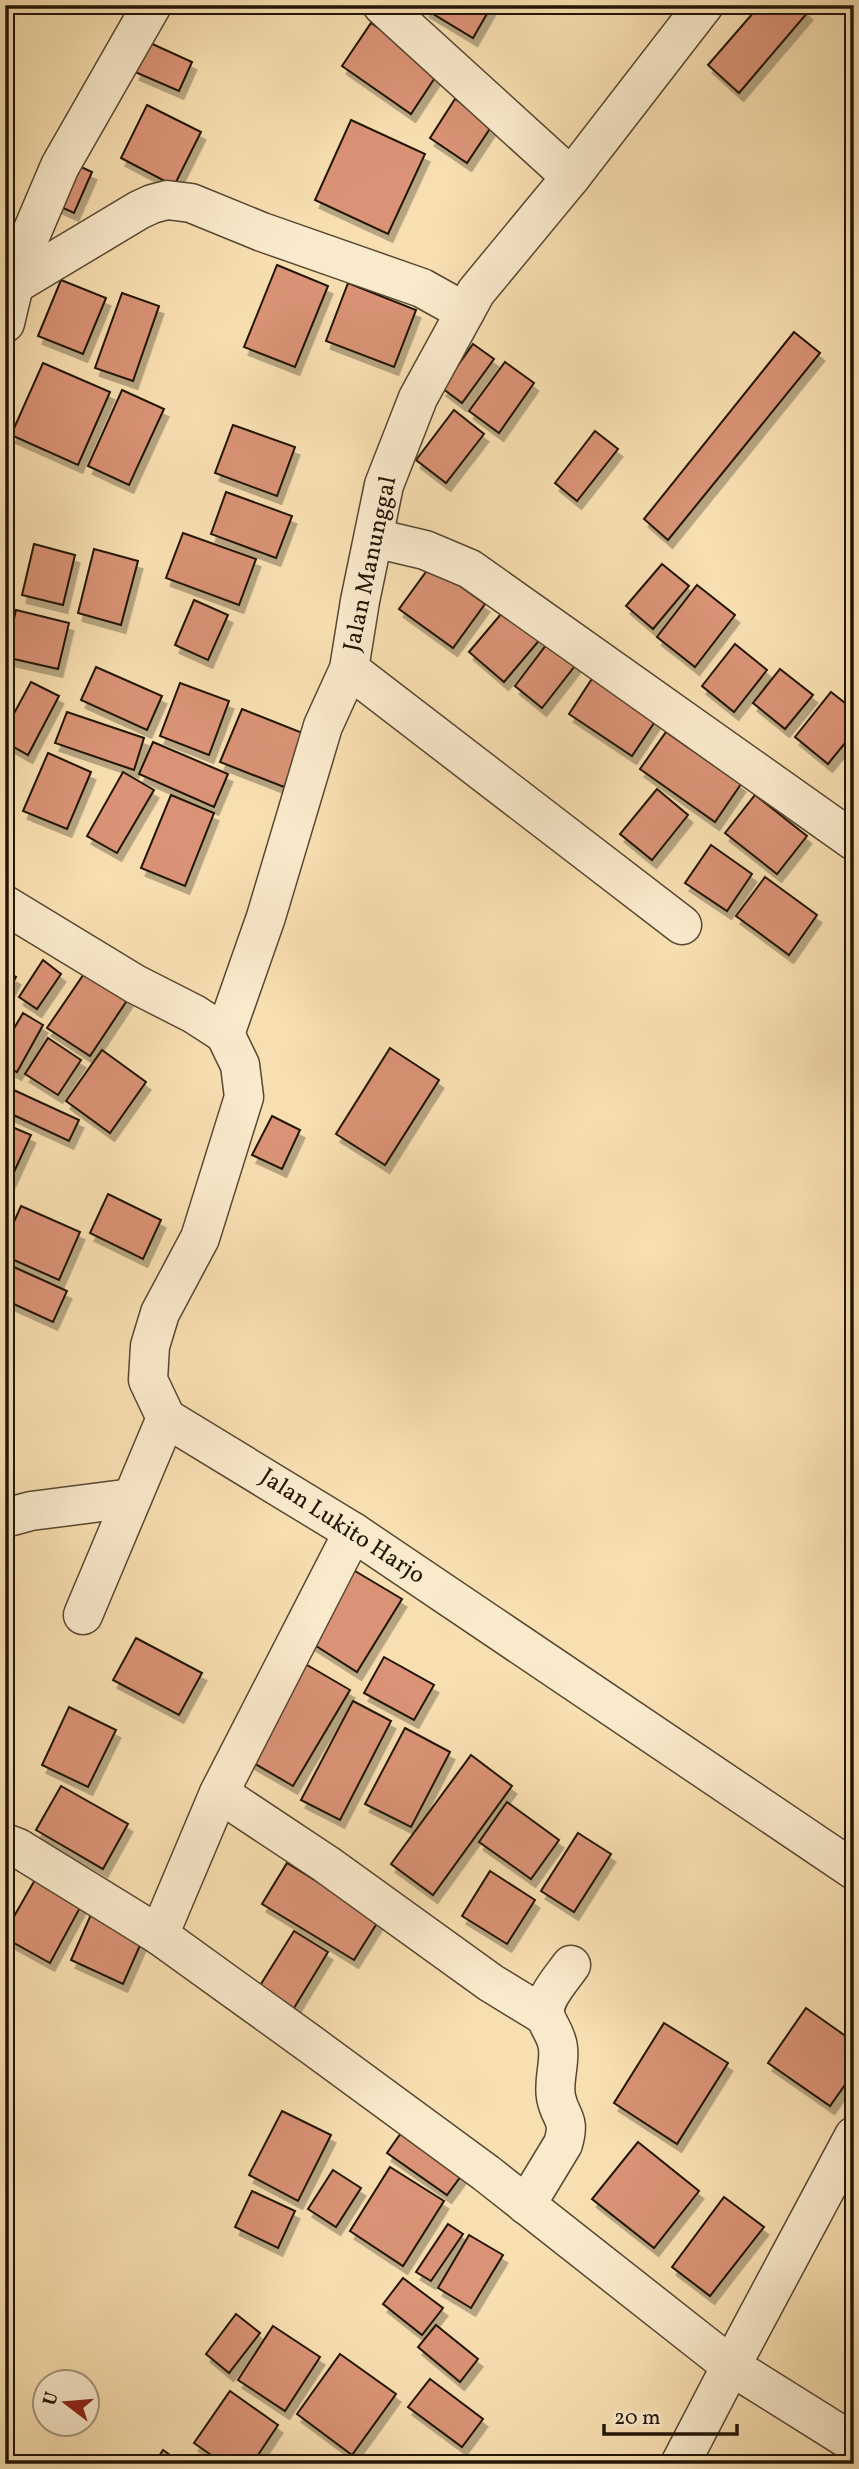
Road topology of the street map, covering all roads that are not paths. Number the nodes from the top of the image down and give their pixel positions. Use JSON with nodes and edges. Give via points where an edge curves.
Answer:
{"nodes":[{"id":1,"x":152,"y":5,"type":"edge"},
{"id":2,"x":382,"y":5,"type":"edge"},
{"id":3,"x":704,"y":5,"type":"edge"},
{"id":4,"x":572,"y":177,"type":"junction"},
{"id":5,"x":14,"y":285,"type":"junction"},
{"id":6,"x":465,"y":312,"type":"junction"},
{"id":7,"x":5,"y":323,"type":"edge"},
{"id":8,"x":374,"y":538,"type":"junction"},
{"id":9,"x":349,"y":669,"type":"junction"},
{"id":10,"x":854,"y":841,"type":"edge"},
{"id":11,"x":5,"y":905,"type":"edge"},
{"id":12,"x":682,"y":925,"type":"dead end"},
{"id":13,"x":225,"y":1034,"type":"junction"},
{"id":14,"x":166,"y":1418,"type":"junction"},
{"id":15,"x":132,"y":1498,"type":"junction"},
{"id":16,"x":5,"y":1518,"type":"edge"},
{"id":17,"x":353,"y":1532,"type":"junction"},
{"id":18,"x":83,"y":1615,"type":"dead end"},
{"id":19,"x":219,"y":1794,"type":"junction"},
{"id":20,"x":5,"y":1843,"type":"edge"},
{"id":21,"x":854,"y":1870,"type":"edge"},
{"id":22,"x":159,"y":1935,"type":"junction"},
{"id":23,"x":571,"y":1965,"type":"dead end"},
{"id":24,"x":545,"y":2016,"type":"junction"},
{"id":25,"x":854,"y":2136,"type":"edge"},
{"id":26,"x":526,"y":2205,"type":"junction"},
{"id":27,"x":732,"y":2366,"type":"junction"},
{"id":28,"x":854,"y":2443,"type":"edge"},
{"id":29,"x":680,"y":2464,"type":"edge"}],
"edges":[{"from":1,"to":5,"type":"street","via":[[60,166]]},
{"from":2,"to":4,"type":"street"},
{"from":3,"to":4,"type":"street","name":"Jalan Manunggal"},
{"from":4,"to":6,"type":"street","name":"Jalan Manunggal","via":[[476,292]]},
{"from":5,"to":6,"type":"street","via":[[139,210],[167,200],[191,203],[422,288]]},
{"from":5,"to":7,"type":"street"},
{"from":6,"to":8,"type":"street","name":"Jalan Manunggal","via":[[418,398],[384,485]]},
{"from":8,"to":9,"type":"street","name":"Jalan Manunggal"},
{"from":8,"to":10,"type":"street","via":[[425,550],[470,569]]},
{"from":9,"to":12,"type":"street"},
{"from":9,"to":13,"type":"street","name":"Jalan Manunggal","via":[[323,726],[266,917]]},
{"from":11,"to":13,"type":"street"},
{"from":13,"to":14,"type":"street","via":[[240,1065],[244,1097],[200,1238],[160,1313],[150,1346],[148,1380]]},
{"from":14,"to":15,"type":"street"},
{"from":14,"to":17,"type":"street","name":"Jalan Lukito Harjo"},
{"from":15,"to":16,"type":"street"},
{"from":15,"to":18,"type":"street"},
{"from":17,"to":19,"type":"street"},
{"from":17,"to":21,"type":"street","name":"Jalan Lukito Harjo"},
{"from":19,"to":22,"type":"street"},
{"from":19,"to":24,"type":"street"},
{"from":20,"to":22,"type":"street"},
{"from":22,"to":26,"type":"street"},
{"from":23,"to":24,"type":"street","via":[[547,2001]]},
{"from":24,"to":26,"type":"street","via":[[559,2049],[556,2099],[567,2122],[566,2134]]},
{"from":25,"to":27,"type":"street"},
{"from":26,"to":27,"type":"street"},
{"from":27,"to":28,"type":"street"},
{"from":27,"to":29,"type":"street"}]}
